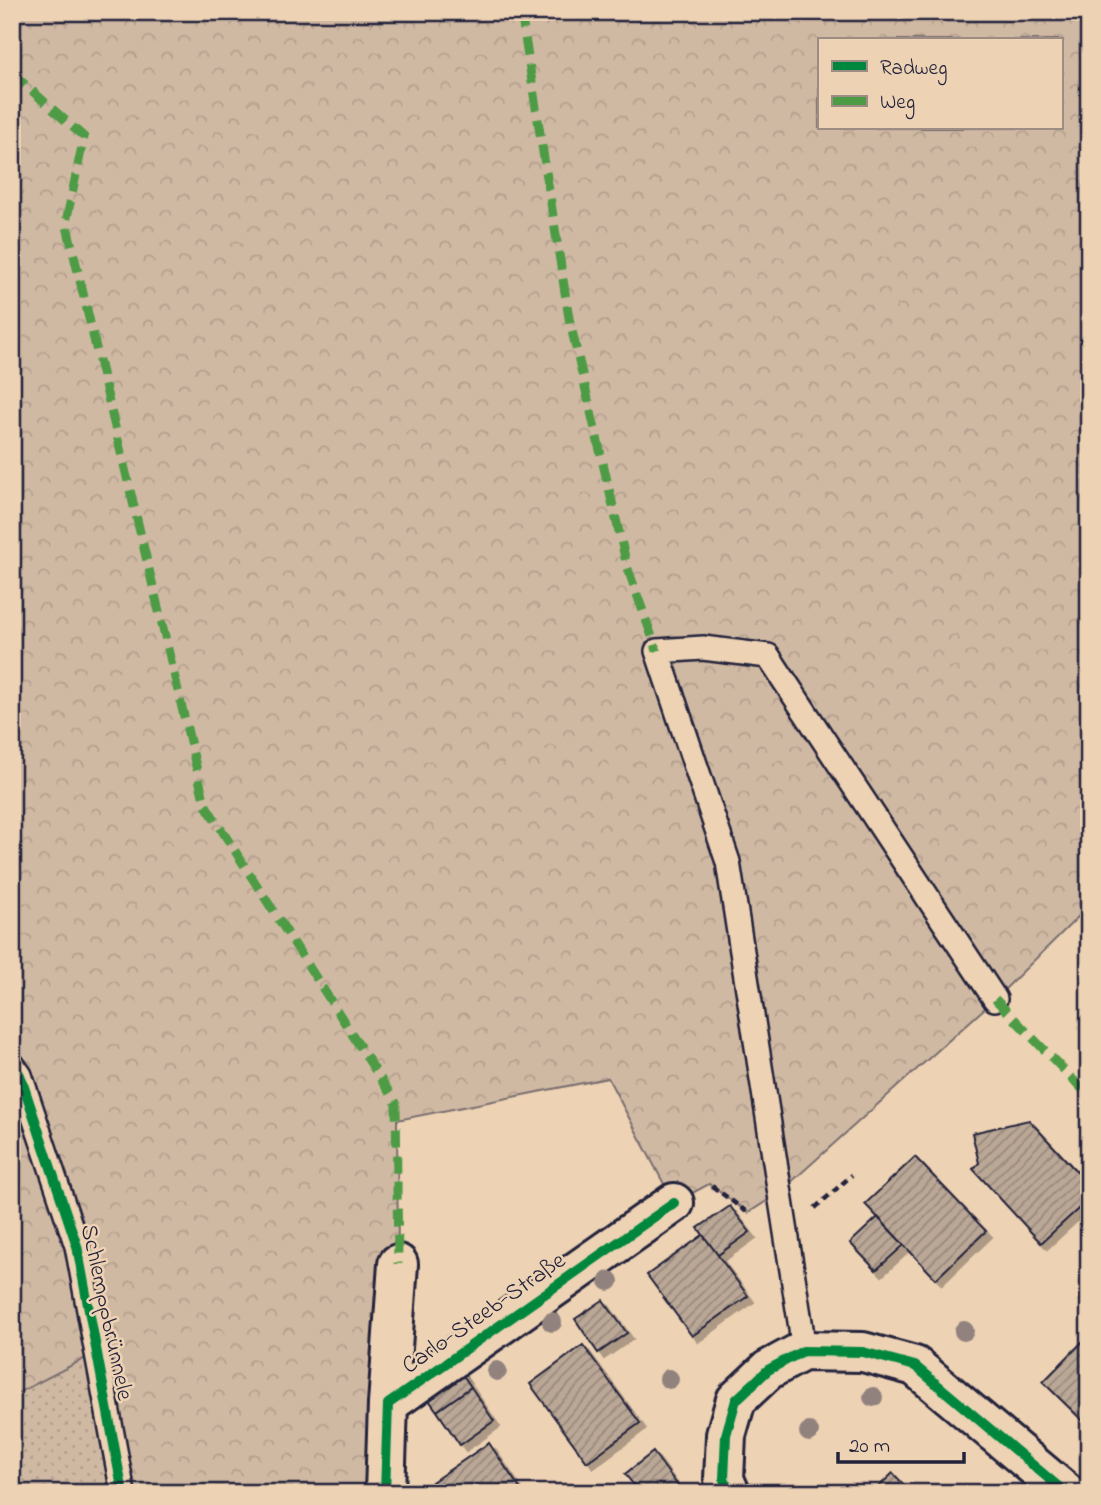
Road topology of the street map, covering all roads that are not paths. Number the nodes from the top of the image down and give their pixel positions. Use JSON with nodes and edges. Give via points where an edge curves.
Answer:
{"nodes":[{"id":1,"x":995,"y":999,"type":"dead end"},
{"id":2,"x":12,"y":1064,"type":"edge"},
{"id":3,"x":674,"y":1203,"type":"road end"},
{"id":4,"x":398,"y":1264,"type":"dead end"},
{"id":5,"x":803,"y":1351,"type":"junction"},
{"id":6,"x":388,"y":1404,"type":"junction"},
{"id":7,"x":123,"y":1493,"type":"edge"},
{"id":8,"x":385,"y":1493,"type":"edge"},
{"id":9,"x":730,"y":1493,"type":"edge"},
{"id":10,"x":1066,"y":1493,"type":"edge"}],
"edges":[{"from":1,"to":5,"type":"lane","via":[[768,656],[703,648],[657,651],[728,862]]},
{"from":2,"to":7,"type":"lane","name":"Schlemppbrünnele","via":[[77,1246]]},
{"from":3,"to":6,"type":"street","name":"Carlo-Steeb-Straße"},
{"from":4,"to":6,"type":"street","name":"Carlo-Steeb-Straße"},
{"from":5,"to":9,"type":"street","via":[[768,1370],[736,1400],[726,1435],[724,1479]]},
{"from":5,"to":10,"type":"street","via":[[863,1352],[915,1366]]},
{"from":6,"to":8,"type":"street","name":"Carlo-Steeb-Straße"}]}
